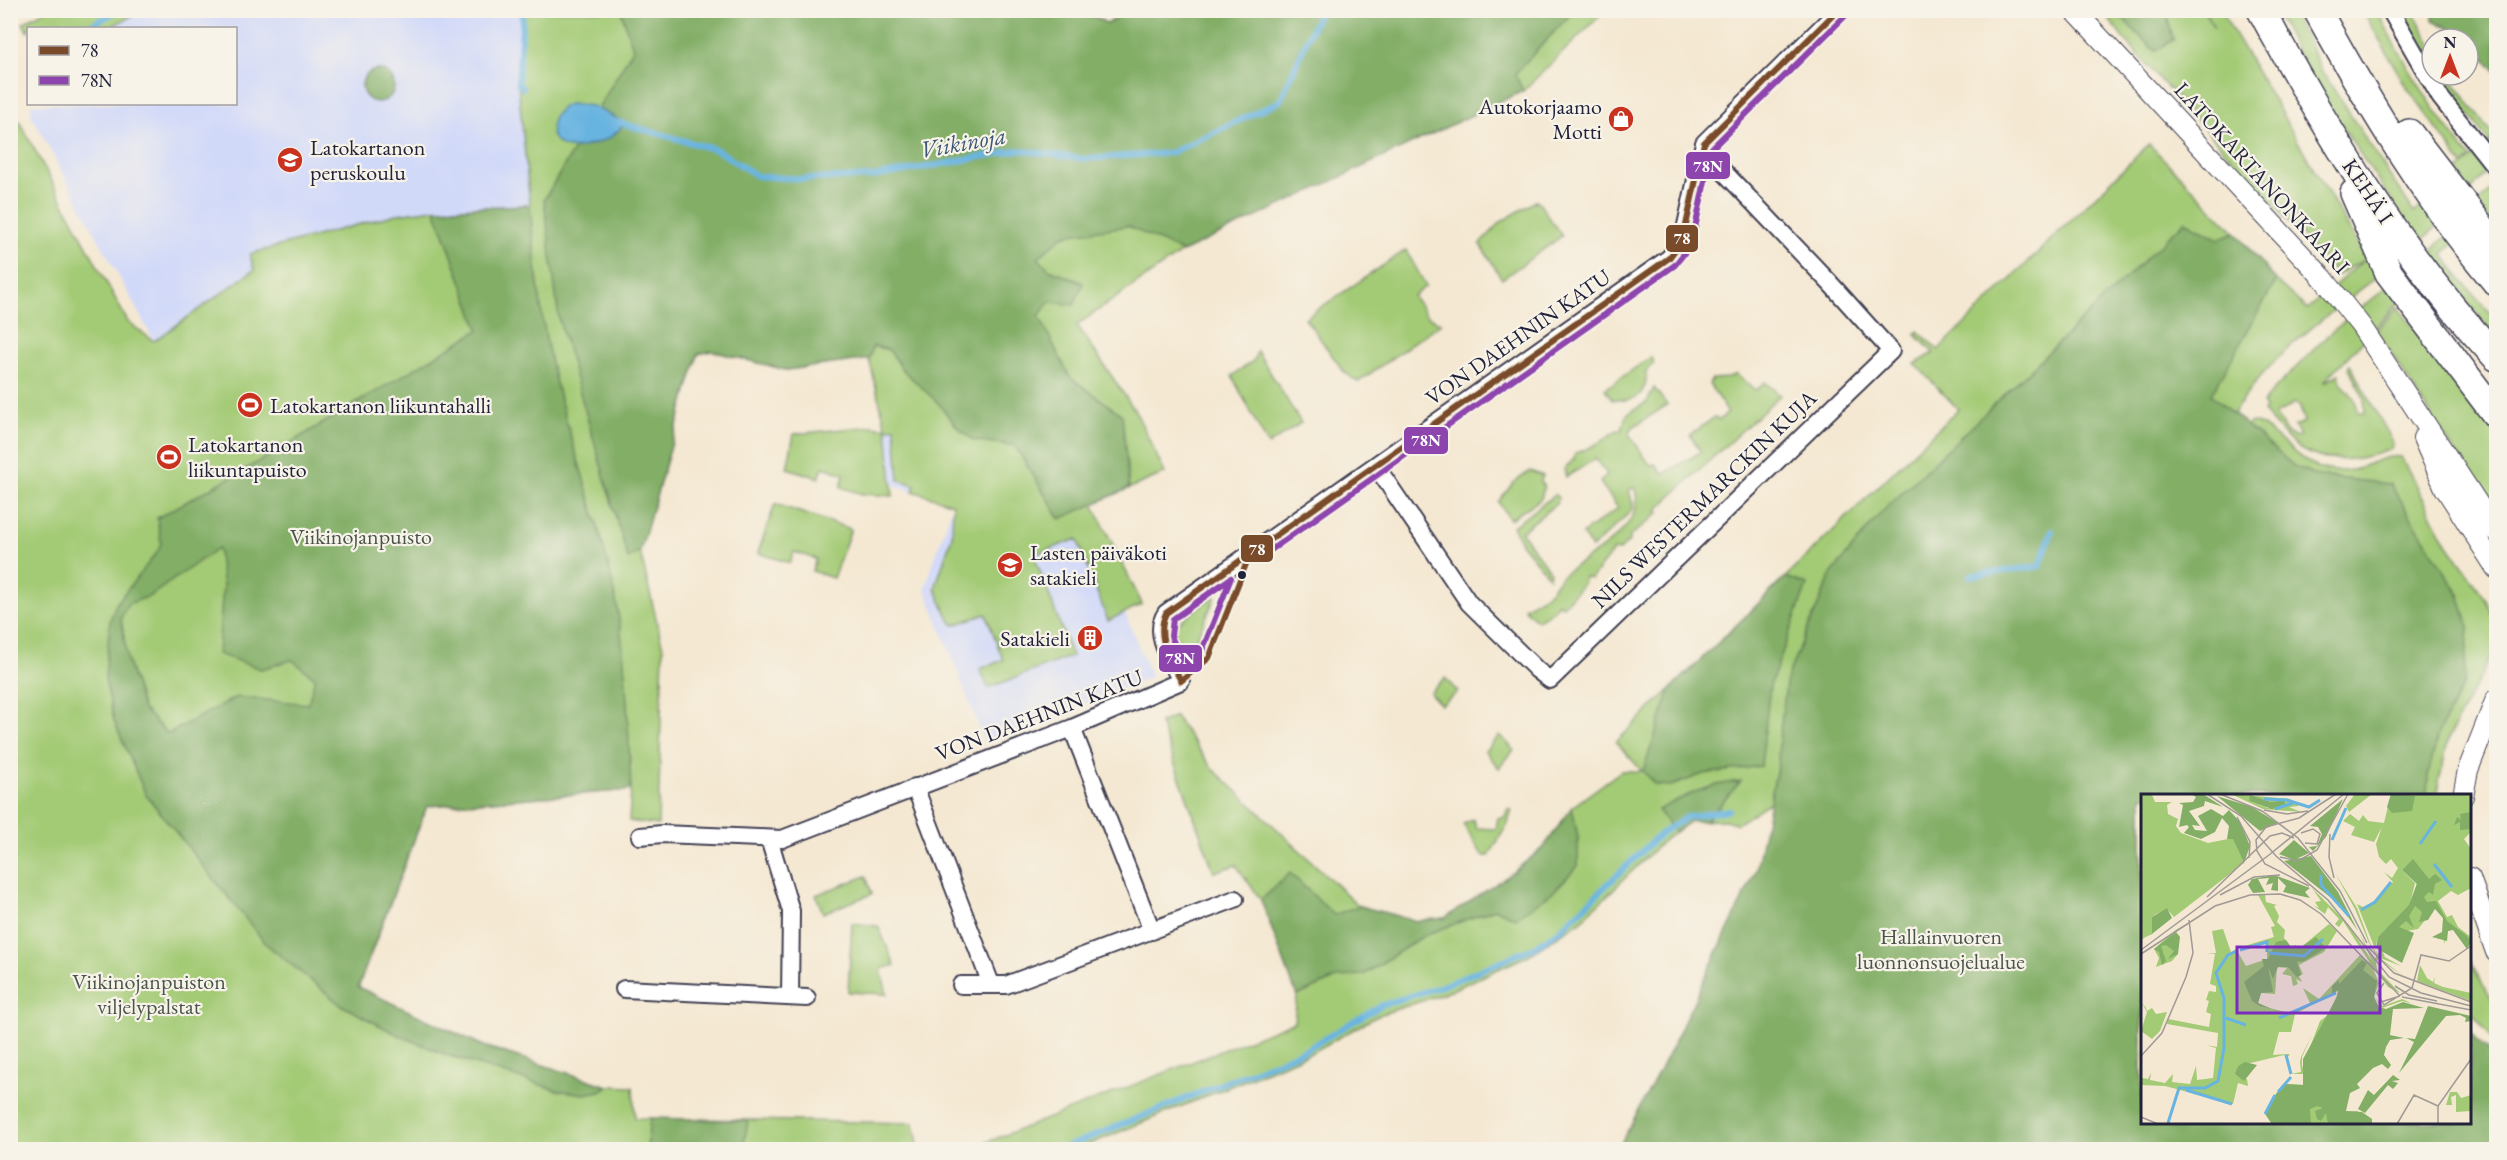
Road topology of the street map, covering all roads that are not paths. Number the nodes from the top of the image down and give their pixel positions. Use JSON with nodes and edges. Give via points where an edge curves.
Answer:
{"nodes":[{"id":1,"x":1839,"y":10,"type":"edge"},
{"id":2,"x":2074,"y":10,"type":"edge"},
{"id":3,"x":2261,"y":10,"type":"edge"},
{"id":4,"x":2318,"y":10,"type":"edge"},
{"id":5,"x":2390,"y":10,"type":"edge"},
{"id":6,"x":2326,"y":129,"type":"junction"},
{"id":7,"x":1703,"y":150,"type":"junction"},
{"id":8,"x":2496,"y":168,"type":"edge"},
{"id":9,"x":2496,"y":246,"type":"edge"},
{"id":10,"x":2496,"y":282,"type":"edge"},
{"id":11,"x":2496,"y":357,"type":"edge"},
{"id":12,"x":2401,"y":389,"type":"junction"},
{"id":13,"x":2496,"y":415,"type":"edge"},
{"id":14,"x":1376,"y":466,"type":"junction"},
{"id":15,"x":2496,"y":531,"type":"edge"},
{"id":16,"x":2496,"y":568,"type":"edge"},
{"id":17,"x":2496,"y":699,"type":"edge"},
{"id":18,"x":2491,"y":723,"type":"edge"},
{"id":19,"x":1072,"y":728,"type":"junction"},
{"id":20,"x":915,"y":787,"type":"junction"},
{"id":21,"x":2463,"y":794,"type":"edge"},
{"id":22,"x":640,"y":836,"type":"dead end"},
{"id":23,"x":769,"y":839,"type":"junction"},
{"id":24,"x":2471,"y":885,"type":"edge"},
{"id":25,"x":1235,"y":899,"type":"dead end"},
{"id":26,"x":2476,"y":900,"type":"junction"},
{"id":27,"x":2496,"y":925,"type":"edge"},
{"id":28,"x":1152,"y":931,"type":"junction"},
{"id":29,"x":2496,"y":952,"type":"edge"},
{"id":30,"x":991,"y":984,"type":"junction"},
{"id":31,"x":961,"y":985,"type":"dead end"},
{"id":32,"x":624,"y":989,"type":"dead end"},
{"id":33,"x":790,"y":997,"type":"junction"},
{"id":34,"x":807,"y":998,"type":"dead end"}],
"edges":[{"from":1,"to":7,"type":"street","name":"VON DAEHNIN KATU","via":[[1709,137]]},
{"from":2,"to":12,"type":"street","name":"LATOKARTANONKAARI","via":[[2323,278],[2361,326]]},
{"from":3,"to":6,"type":"highway","name":"KEHÄ I"},
{"from":4,"to":9,"type":"highway","via":[[2373,78],[2421,153]]},
{"from":4,"to":10,"type":"highway","via":[[2417,178]]},
{"from":5,"to":8,"type":"street","via":[[2440,97]]},
{"from":6,"to":11,"type":"highway","name":"KEHÄ I","via":[[2435,286]]},
{"from":6,"to":13,"type":"highway","via":[[2389,273]]},
{"from":7,"to":14,"type":"street","name":"VON DAEHNIN KATU","via":[[1683,236],[1669,258]]},
{"from":7,"to":14,"type":"street","name":"NILS WESTERMARCKIN KUJA","via":[[1892,350],[1550,680],[1469,603]]},
{"from":12,"to":15,"type":"street","name":"LATOKARTANONKAARI"},
{"from":12,"to":16,"type":"street","name":"LATOKARTANONKAARI","via":[[2445,488]]},
{"from":14,"to":19,"type":"street","name":"VON DAEHNIN KATU","via":[[1166,613],[1160,631],[1181,681]]},
{"from":17,"to":18,"type":"street"},
{"from":18,"to":21,"type":"street","via":[[2468,770]]},
{"from":19,"to":20,"type":"street","name":"VON DAEHNIN KATU"},
{"from":19,"to":28,"type":"street"},
{"from":20,"to":23,"type":"street","name":"VON DAEHNIN KATU","via":[[782,838]]},
{"from":20,"to":30,"type":"street"},
{"from":22,"to":23,"type":"street","name":"VON DAEHNIN KATU"},
{"from":23,"to":33,"type":"street","via":[[791,912]]},
{"from":24,"to":26,"type":"street"},
{"from":25,"to":28,"type":"street"},
{"from":26,"to":27,"type":"street"},
{"from":26,"to":29,"type":"street"},
{"from":28,"to":30,"type":"street","via":[[1006,985]]},
{"from":30,"to":31,"type":"street"},
{"from":32,"to":33,"type":"street"},
{"from":33,"to":34,"type":"street"}]}
